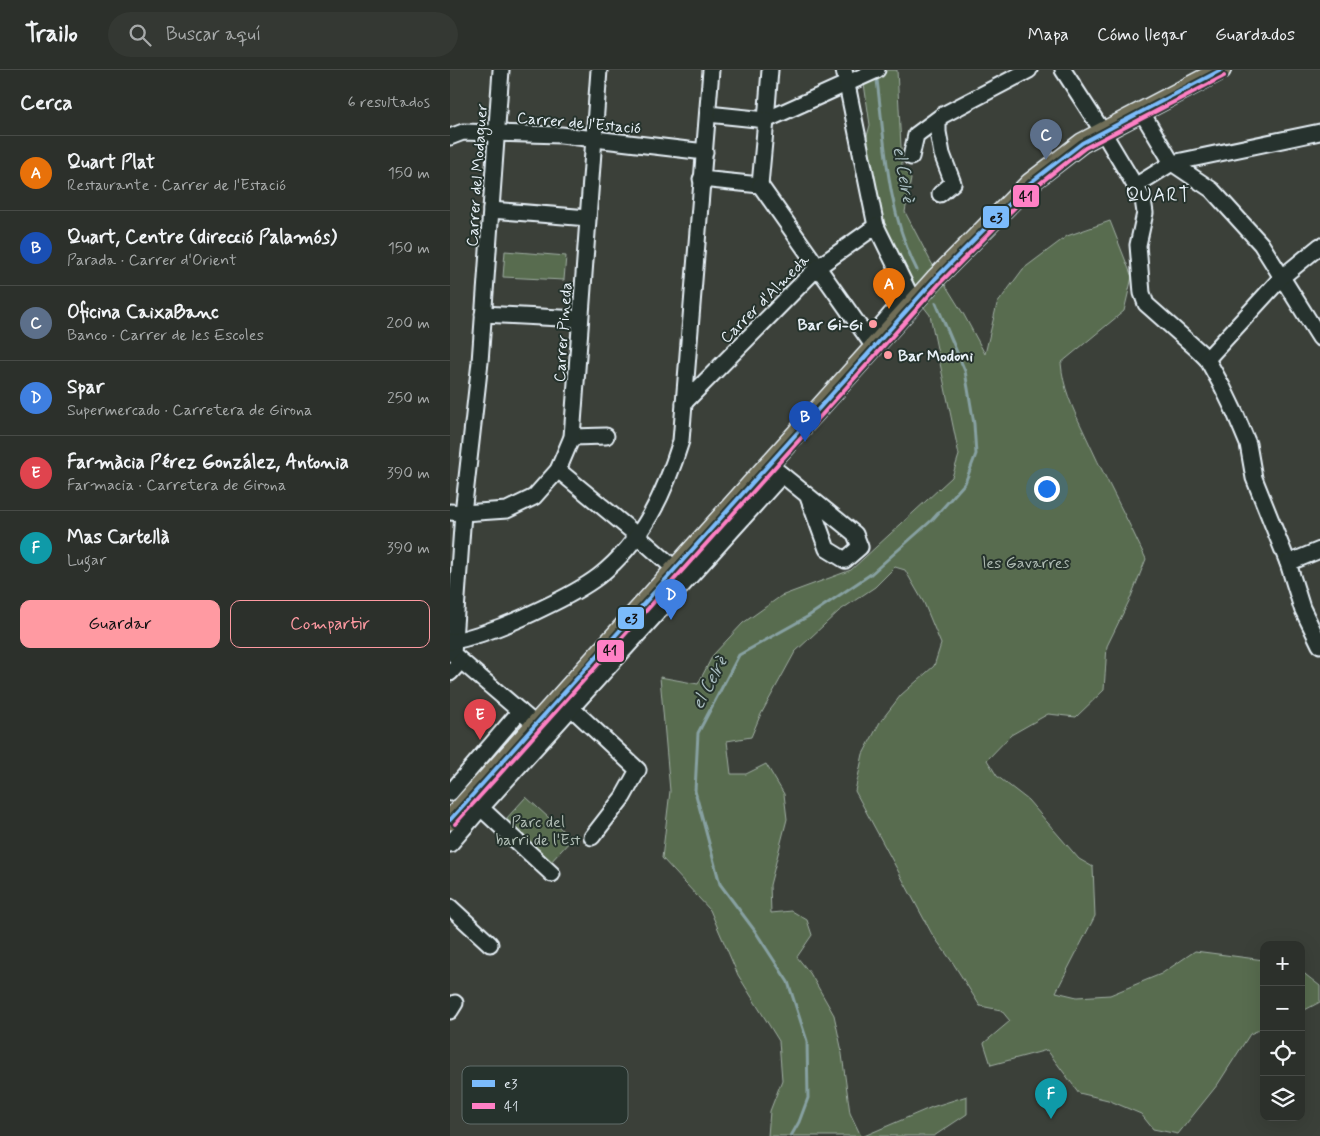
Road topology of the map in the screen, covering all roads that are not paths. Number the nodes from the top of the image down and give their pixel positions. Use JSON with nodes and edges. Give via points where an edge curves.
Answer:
{"nodes":[{"id":1,"x":501,"y":70,"type":"edge"},
{"id":2,"x":600,"y":70,"type":"edge"},
{"id":3,"x":711,"y":70,"type":"edge"},
{"id":4,"x":770,"y":70,"type":"edge"},
{"id":5,"x":877,"y":70,"type":"edge"},
{"id":6,"x":1029,"y":70,"type":"edge"},
{"id":7,"x":1063,"y":70,"type":"edge"},
{"id":8,"x":1220,"y":70,"type":"edge"},
{"id":9,"x":846,"y":77,"type":"edge"},
{"id":10,"x":1141,"y":111,"type":"junction"},
{"id":11,"x":708,"y":114,"type":"junction"},
{"id":12,"x":938,"y":119,"type":"junction"},
{"id":13,"x":766,"y":120,"type":"junction"},
{"id":14,"x":1103,"y":132,"type":"junction"},
{"id":15,"x":1320,"y":132,"type":"edge"},
{"id":16,"x":496,"y":133,"type":"junction"},
{"id":17,"x":450,"y":137,"type":"edge"},
{"id":18,"x":594,"y":139,"type":"junction"},
{"id":19,"x":705,"y":152,"type":"junction"},
{"id":20,"x":911,"y":157,"type":"dead end"},
{"id":21,"x":1172,"y":163,"type":"junction"},
{"id":22,"x":701,"y":179,"type":"junction"},
{"id":23,"x":760,"y":184,"type":"junction"},
{"id":24,"x":1135,"y":186,"type":"junction"},
{"id":25,"x":940,"y":194,"type":"dead end"},
{"id":26,"x":491,"y":210,"type":"junction"},
{"id":27,"x":588,"y":218,"type":"junction"},
{"id":28,"x":876,"y":226,"type":"junction"},
{"id":29,"x":1320,"y":246,"type":"edge"},
{"id":30,"x":818,"y":267,"type":"junction"},
{"id":31,"x":1282,"y":277,"type":"junction"},
{"id":32,"x":483,"y":314,"type":"junction"},
{"id":33,"x":580,"y":319,"type":"junction"},
{"id":34,"x":1320,"y":338,"type":"edge"},
{"id":35,"x":872,"y":343,"type":"junction"},
{"id":36,"x":1207,"y":360,"type":"junction"},
{"id":37,"x":684,"y":404,"type":"junction"},
{"id":38,"x":606,"y":436,"type":"dead end"},
{"id":39,"x":572,"y":437,"type":"junction"},
{"id":40,"x":775,"y":469,"type":"junction"},
{"id":41,"x":558,"y":470,"type":"junction"},
{"id":42,"x":808,"y":497,"type":"dead end"},
{"id":43,"x":457,"y":513,"type":"edge"},
{"id":44,"x":637,"y":536,"type":"junction"},
{"id":45,"x":1320,"y":550,"type":"edge"},
{"id":46,"x":1288,"y":563,"type":"junction"},
{"id":47,"x":681,"y":574,"type":"junction"},
{"id":48,"x":452,"y":642,"type":"edge"},
{"id":49,"x":1320,"y":645,"type":"edge"},
{"id":50,"x":461,"y":661,"type":"junction"},
{"id":51,"x":450,"y":673,"type":"edge"},
{"id":52,"x":566,"y":702,"type":"junction"},
{"id":53,"x":520,"y":711,"type":"junction"},
{"id":54,"x":535,"y":724,"type":"junction"},
{"id":55,"x":452,"y":787,"type":"edge"},
{"id":56,"x":481,"y":808,"type":"junction"},
{"id":57,"x":450,"y":820,"type":"edge"},
{"id":58,"x":592,"y":837,"type":"dead end"},
{"id":59,"x":450,"y":844,"type":"edge"},
{"id":60,"x":552,"y":874,"type":"dead end"},
{"id":61,"x":450,"y":907,"type":"edge"},
{"id":62,"x":490,"y":944,"type":"dead end"}],
"edges":[{"from":1,"to":16,"type":"street","name":"Carrer del Modaguer"},
{"from":2,"to":18,"type":"street","name":"Carrer Pineda"},
{"from":3,"to":11,"type":"street"},
{"from":4,"to":13,"type":"street"},
{"from":5,"to":9,"type":"street"},
{"from":6,"to":12,"type":"street"},
{"from":7,"to":14,"type":"street"},
{"from":8,"to":10,"type":"main road"},
{"from":9,"to":13,"type":"street"},
{"from":9,"to":28,"type":"street"},
{"from":10,"to":14,"type":"main road"},
{"from":10,"to":21,"type":"street"},
{"from":11,"to":13,"type":"street"},
{"from":11,"to":19,"type":"street"},
{"from":12,"to":20,"type":"street","via":[[916,135]]},
{"from":12,"to":25,"type":"street","via":[[942,154],[953,183]]},
{"from":13,"to":23,"type":"street"},
{"from":14,"to":24,"type":"street"},
{"from":14,"to":35,"type":"main road","via":[[1082,143],[1030,183]]},
{"from":15,"to":21,"type":"street"},
{"from":16,"to":17,"type":"street","name":"Carrer de l'Estació","via":[[463,132]]},
{"from":16,"to":18,"type":"street","name":"Carrer de l'Estació"},
{"from":16,"to":26,"type":"street","name":"Carrer del Modaguer"},
{"from":18,"to":19,"type":"street","name":"Carrer de l'Estació"},
{"from":18,"to":27,"type":"street","name":"Carrer Pineda"},
{"from":19,"to":22,"type":"street"},
{"from":21,"to":24,"type":"street"},
{"from":21,"to":31,"type":"street","via":[[1212,190],[1261,244]]},
{"from":22,"to":23,"type":"street"},
{"from":22,"to":37,"type":"street"},
{"from":23,"to":30,"type":"street"},
{"from":24,"to":36,"type":"street","via":[[1143,199],[1145,213],[1138,245],[1146,304]]},
{"from":26,"to":27,"type":"street"},
{"from":26,"to":32,"type":"street","name":"Carrer del Modaguer"},
{"from":27,"to":33,"type":"street","name":"Carrer Pineda"},
{"from":28,"to":30,"type":"street","name":"Carrer d'Almeda"},
{"from":28,"to":35,"type":"street","via":[[909,293]]},
{"from":29,"to":31,"type":"street"},
{"from":30,"to":35,"type":"street"},
{"from":30,"to":37,"type":"street","name":"Carrer d'Almeda"},
{"from":31,"to":34,"type":"street"},
{"from":31,"to":36,"type":"street"},
{"from":32,"to":33,"type":"street"},
{"from":32,"to":43,"type":"street","name":"Carrer del Modaguer","via":[[480,362]]},
{"from":33,"to":39,"type":"street","name":"Carrer Pineda"},
{"from":35,"to":40,"type":"main road"},
{"from":36,"to":46,"type":"street","via":[[1236,413],[1248,444],[1254,478]]},
{"from":37,"to":44,"type":"street","via":[[681,441],[671,473],[658,504]]},
{"from":38,"to":39,"type":"street"},
{"from":39,"to":41,"type":"street","name":"Carrer Pineda"},
{"from":40,"to":42,"type":"street"},
{"from":40,"to":47,"type":"main road"},
{"from":41,"to":43,"type":"street","name":"Carrer Pineda","via":[[534,497],[507,510]]},
{"from":41,"to":44,"type":"street"},
{"from":43,"to":48,"type":"street","name":"Carrer del Modaguer"},
{"from":44,"to":47,"type":"street"},
{"from":44,"to":48,"type":"street","via":[[599,576],[572,594],[516,622]]},
{"from":45,"to":46,"type":"street"},
{"from":46,"to":49,"type":"street","via":[[1302,608]]},
{"from":47,"to":52,"type":"main road"},
{"from":48,"to":50,"type":"street","via":[[453,654]]},
{"from":50,"to":51,"type":"street"},
{"from":50,"to":53,"type":"street"},
{"from":52,"to":54,"type":"main road"},
{"from":52,"to":56,"type":"street"},
{"from":52,"to":58,"type":"street","via":[[638,770]]},
{"from":53,"to":54,"type":"street"},
{"from":53,"to":55,"type":"street"},
{"from":54,"to":57,"type":"main road"},
{"from":56,"to":59,"type":"street"},
{"from":56,"to":60,"type":"street"},
{"from":61,"to":62,"type":"street"}]}
